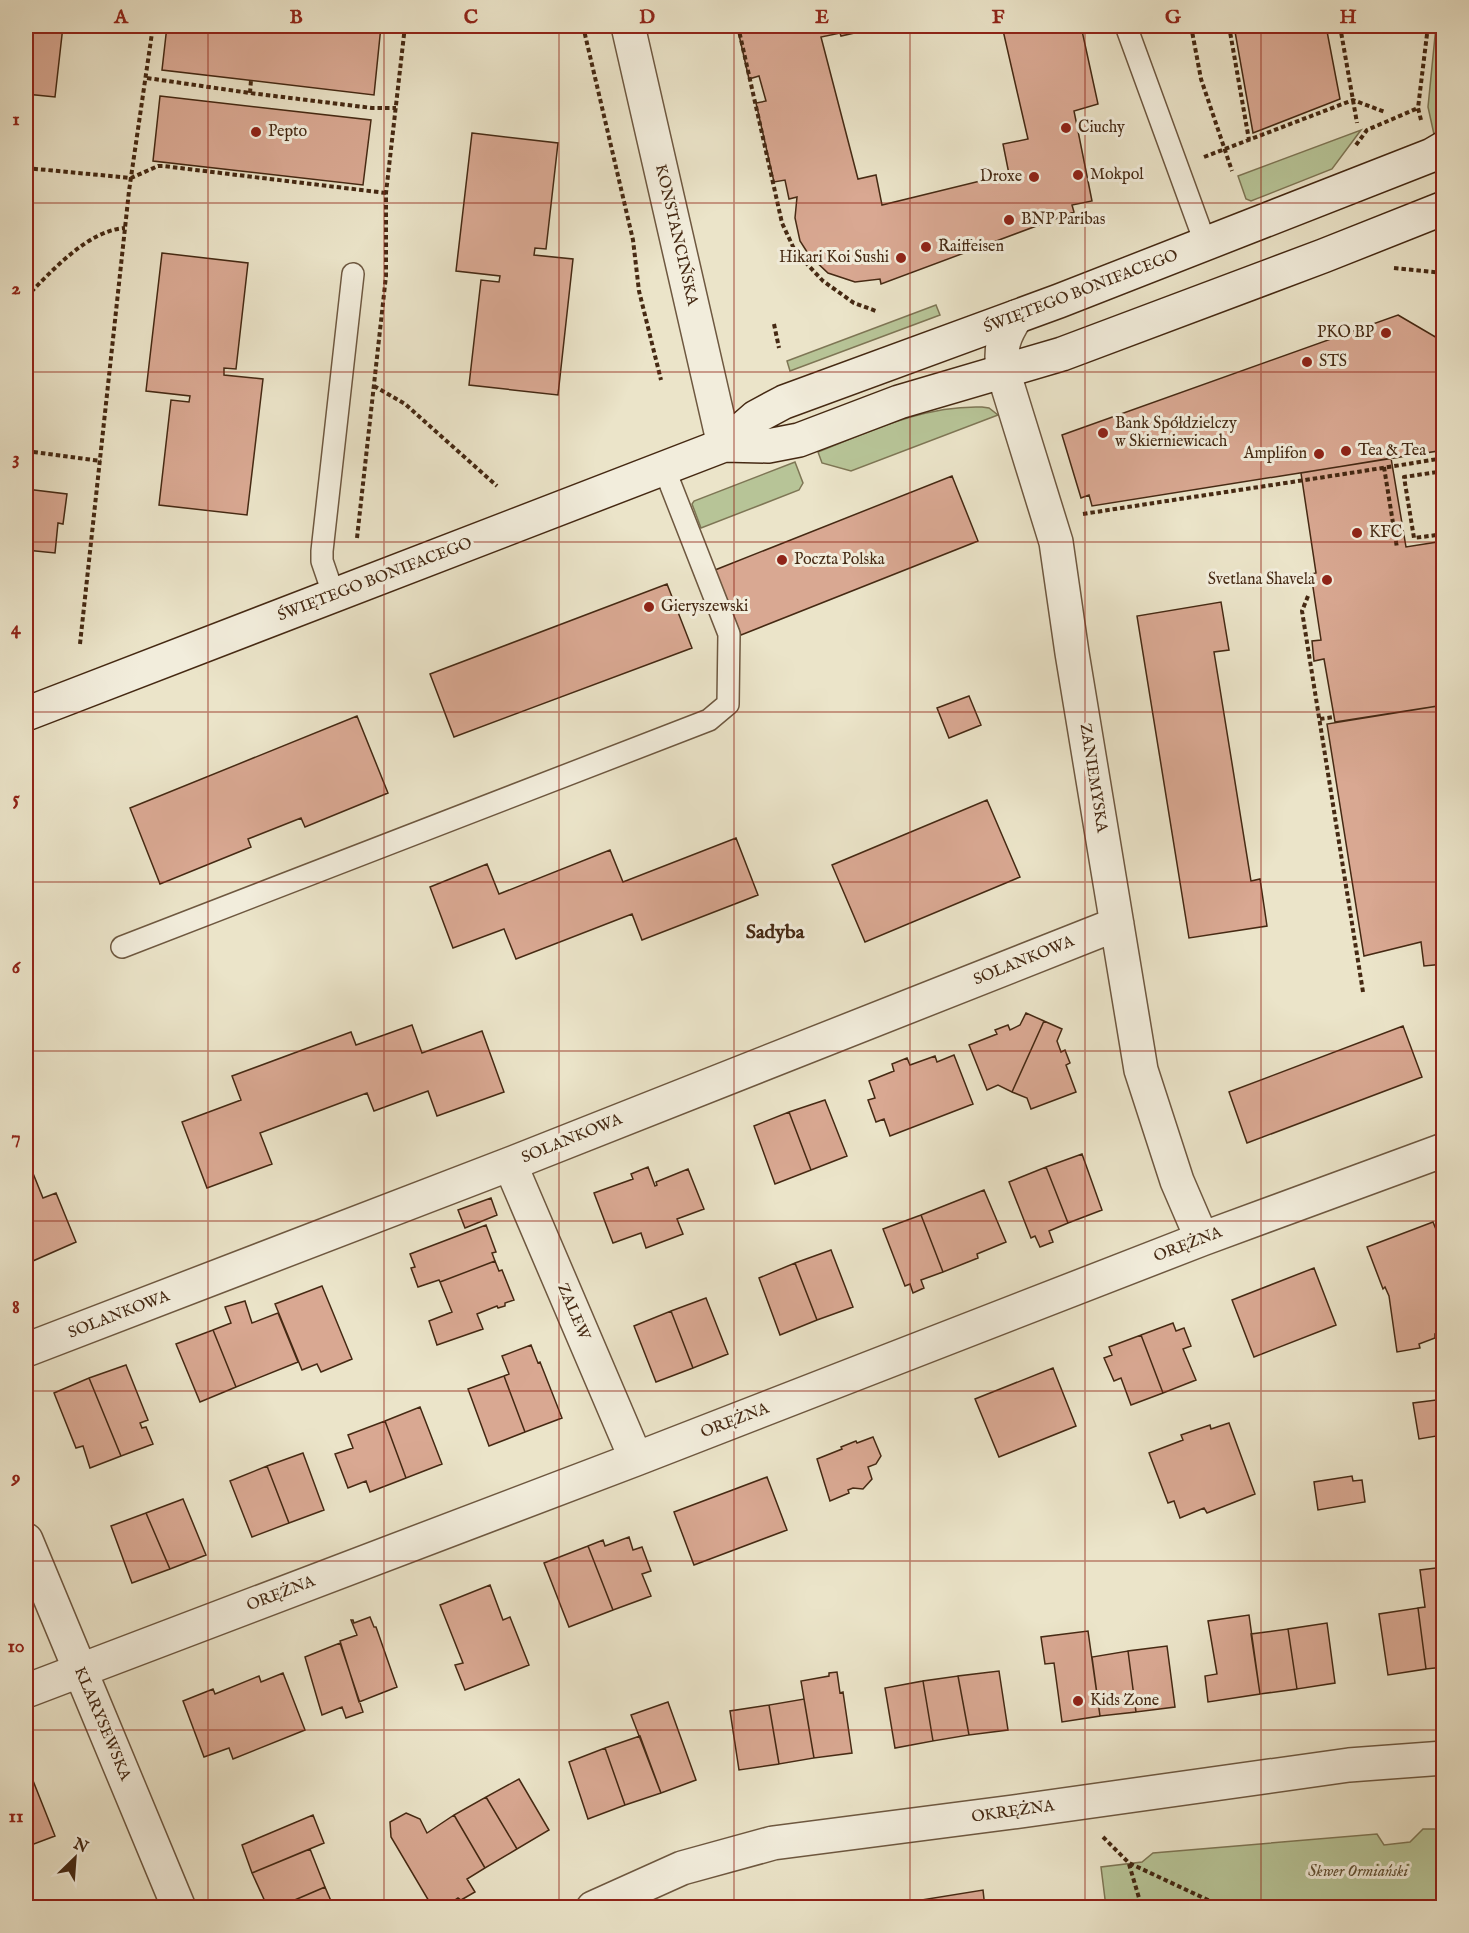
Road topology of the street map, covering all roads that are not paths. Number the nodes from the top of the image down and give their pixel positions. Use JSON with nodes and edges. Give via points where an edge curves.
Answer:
{"nodes":[{"id":1,"x":628,"y":26,"type":"edge"},
{"id":2,"x":1126,"y":26,"type":"edge"},
{"id":3,"x":1434,"y":140,"type":"edge"},
{"id":4,"x":1443,"y":208,"type":"edge"},
{"id":5,"x":1206,"y":244,"type":"junction"},
{"id":6,"x":353,"y":274,"type":"dead end"},
{"id":7,"x":1016,"y":317,"type":"junction"},
{"id":8,"x":1003,"y":371,"type":"junction"},
{"id":9,"x":724,"y":445,"type":"junction"},
{"id":10,"x":664,"y":468,"type":"junction"},
{"id":11,"x":334,"y":596,"type":"junction"},
{"id":12,"x":26,"y":714,"type":"edge"},
{"id":13,"x":1117,"y":924,"type":"junction"},
{"id":14,"x":122,"y":947,"type":"dead end"},
{"id":15,"x":1443,"y":1150,"type":"edge"},
{"id":16,"x":510,"y":1164,"type":"junction"},
{"id":17,"x":1202,"y":1239,"type":"junction"},
{"id":18,"x":26,"y":1350,"type":"edge"},
{"id":19,"x":636,"y":1460,"type":"junction"},
{"id":20,"x":26,"y":1540,"type":"edge"},
{"id":21,"x":80,"y":1671,"type":"junction"},
{"id":22,"x":26,"y":1691,"type":"edge"},
{"id":23,"x":1443,"y":1758,"type":"edge"},
{"id":24,"x":179,"y":1908,"type":"edge"},
{"id":25,"x":593,"y":1908,"type":"edge"}],
"edges":[{"from":1,"to":9,"type":"street","name":"KONSTANCIŃSKA"},
{"from":2,"to":5,"type":"lane"},
{"from":3,"to":5,"type":"street","name":"ŚWIĘTEGO BONIFACEGO","via":[[1432,155]]},
{"from":4,"to":8,"type":"street","name":"ŚWIĘTEGO BONIFACEGO","via":[[1062,354]]},
{"from":5,"to":7,"type":"street","name":"ŚWIĘTEGO BONIFACEGO"},
{"from":6,"to":11,"type":"lane","via":[[322,551]]},
{"from":7,"to":8,"type":"street","name":"ZANIEMYSKA","via":[[1005,334]]},
{"from":7,"to":9,"type":"street","name":"ŚWIĘTEGO BONIFACEGO","via":[[784,402],[756,417]]},
{"from":8,"to":9,"type":"street","name":"ŚWIĘTEGO BONIFACEGO","via":[[899,402],[799,440],[768,446]]},
{"from":8,"to":13,"type":"street","name":"ZANIEMYSKA","via":[[1056,542]]},
{"from":9,"to":10,"type":"street","name":"ŚWIĘTEGO BONIFACEGO"},
{"from":10,"to":11,"type":"street","name":"ŚWIĘTEGO BONIFACEGO"},
{"from":10,"to":14,"type":"lane","via":[[729,634],[728,704],[709,720]]},
{"from":11,"to":12,"type":"street","name":"ŚWIĘTEGO BONIFACEGO"},
{"from":13,"to":16,"type":"street","name":"SOLANKOWA"},
{"from":13,"to":17,"type":"street","name":"ZANIEMYSKA","via":[[1143,1078],[1177,1181]]},
{"from":15,"to":17,"type":"street","name":"ORĘŻNA"},
{"from":16,"to":18,"type":"street","name":"SOLANKOWA"},
{"from":16,"to":19,"type":"street","name":"ZALEW"},
{"from":17,"to":19,"type":"street","name":"ORĘŻNA"},
{"from":19,"to":21,"type":"street","name":"ORĘŻNA"},
{"from":20,"to":21,"type":"street","name":"KLARYSEWSKA"},
{"from":21,"to":22,"type":"street","name":"ORĘŻNA"},
{"from":21,"to":24,"type":"street","name":"KLARYSEWSKA"},
{"from":23,"to":25,"type":"street","name":"OKRĘŻNA","via":[[1349,1765],[773,1843],[682,1868]]}]}
